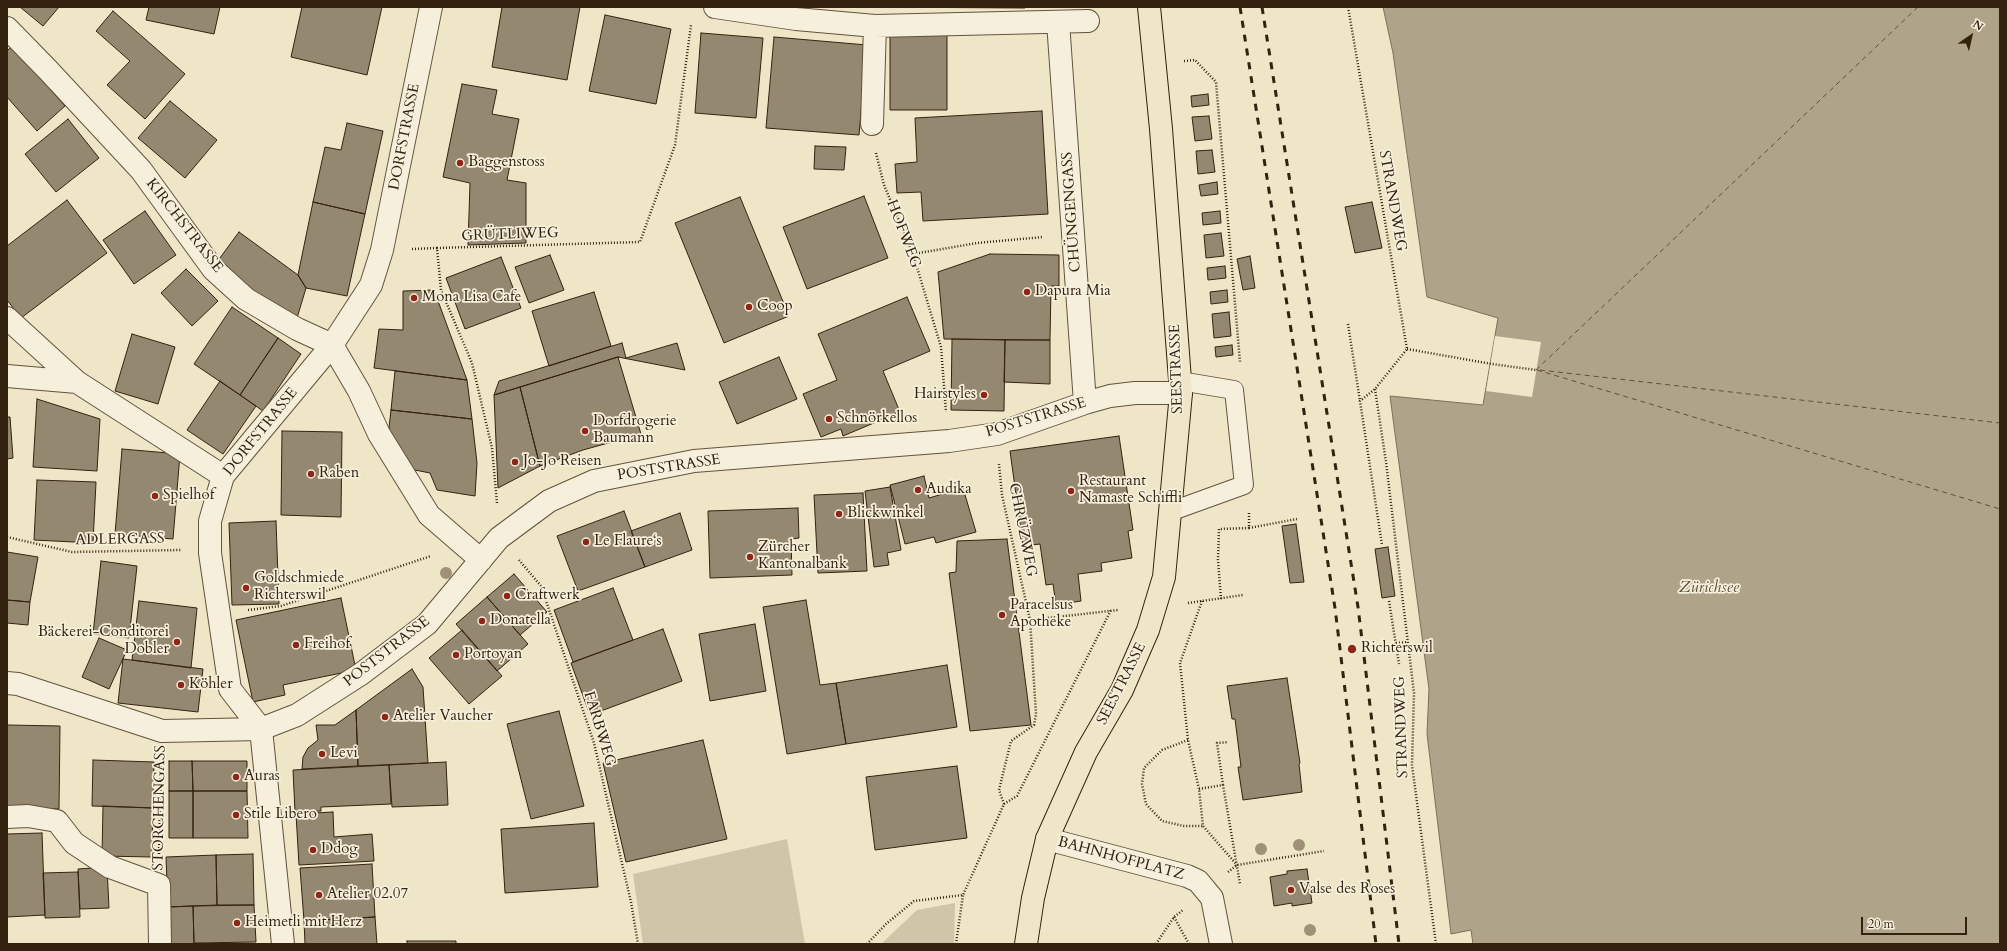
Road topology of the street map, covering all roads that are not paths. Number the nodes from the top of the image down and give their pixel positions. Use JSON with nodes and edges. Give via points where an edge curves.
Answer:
{"nodes":[{"id":1,"x":431,"y":7,"type":"edge"},
{"id":2,"x":715,"y":7,"type":"edge"},
{"id":3,"x":1149,"y":7,"type":"edge"},
{"id":4,"x":797,"y":13,"type":"edge"},
{"id":5,"x":1088,"y":21,"type":"dead end"},
{"id":6,"x":1058,"y":22,"type":"junction"},
{"id":7,"x":875,"y":26,"type":"junction"},
{"id":8,"x":7,"y":28,"type":"edge"},
{"id":9,"x":872,"y":124,"type":"road end"},
{"id":10,"x":7,"y":318,"type":"edge"},
{"id":11,"x":332,"y":345,"type":"junction"},
{"id":12,"x":7,"y":376,"type":"edge"},
{"id":13,"x":78,"y":382,"type":"junction"},
{"id":14,"x":1181,"y":387,"type":"junction"},
{"id":15,"x":1085,"y":403,"type":"junction"},
{"id":16,"x":223,"y":476,"type":"junction"},
{"id":17,"x":1172,"y":511,"type":"junction"},
{"id":18,"x":481,"y":560,"type":"junction"},
{"id":19,"x":7,"y":683,"type":"edge"},
{"id":20,"x":261,"y":729,"type":"junction"},
{"id":21,"x":7,"y":817,"type":"edge"},
{"id":22,"x":1047,"y":839,"type":"junction"},
{"id":23,"x":160,"y":944,"type":"edge"},
{"id":24,"x":283,"y":944,"type":"edge"},
{"id":25,"x":1026,"y":944,"type":"edge"},
{"id":26,"x":1222,"y":944,"type":"edge"}],
"edges":[{"from":1,"to":11,"type":"street","name":"DORFSTRASSE","via":[[382,250],[371,285]]},
{"from":2,"to":4,"type":"street"},
{"from":3,"to":14,"type":"main road","name":"SEESTRASSE"},
{"from":4,"to":7,"type":"street"},
{"from":5,"to":6,"type":"street"},
{"from":6,"to":7,"type":"street"},
{"from":6,"to":15,"type":"street","name":"CHÜNGENGASS"},
{"from":7,"to":9,"type":"street"},
{"from":8,"to":11,"type":"street","name":"KIRCHSTRASSE","via":[[141,170],[213,269],[246,298],[297,329]]},
{"from":10,"to":13,"type":"street"},
{"from":11,"to":16,"type":"street","name":"DORFSTRASSE"},
{"from":11,"to":18,"type":"street","via":[[360,391],[378,434],[429,515]]},
{"from":12,"to":13,"type":"street"},
{"from":13,"to":16,"type":"street"},
{"from":14,"to":15,"type":"street","name":"POSTSTRASSE","via":[[1110,396]]},
{"from":14,"to":17,"type":"main road","name":"SEESTRASSE"},
{"from":14,"to":17,"type":"lane","via":[[1234,390],[1244,485]]},
{"from":15,"to":18,"type":"street","name":"POSTSTRASSE","via":[[997,434],[949,441],[694,461],[594,481],[549,501],[499,538]]},
{"from":16,"to":20,"type":"street","name":"DORFSTRASSE","via":[[210,521],[210,553],[218,613],[230,689]]},
{"from":17,"to":22,"type":"main road","name":"SEESTRASSE","via":[[1164,577],[1148,630],[1122,690],[1086,752]]},
{"from":18,"to":20,"type":"street","name":"POSTSTRASSE","via":[[427,624],[362,674],[297,715]]},
{"from":19,"to":20,"type":"street","via":[[18,684],[162,731]]},
{"from":20,"to":24,"type":"street"},
{"from":21,"to":23,"type":"street","name":"STORCHENGASS","via":[[28,816],[57,821],[74,843],[110,867],[159,885]]},
{"from":22,"to":25,"type":"main road","name":"SEESTRASSE","via":[[1032,898]]},
{"from":22,"to":26,"type":"street","name":"BAHNHOFPLATZ","via":[[1187,876],[1198,882],[1212,898]]}]}
